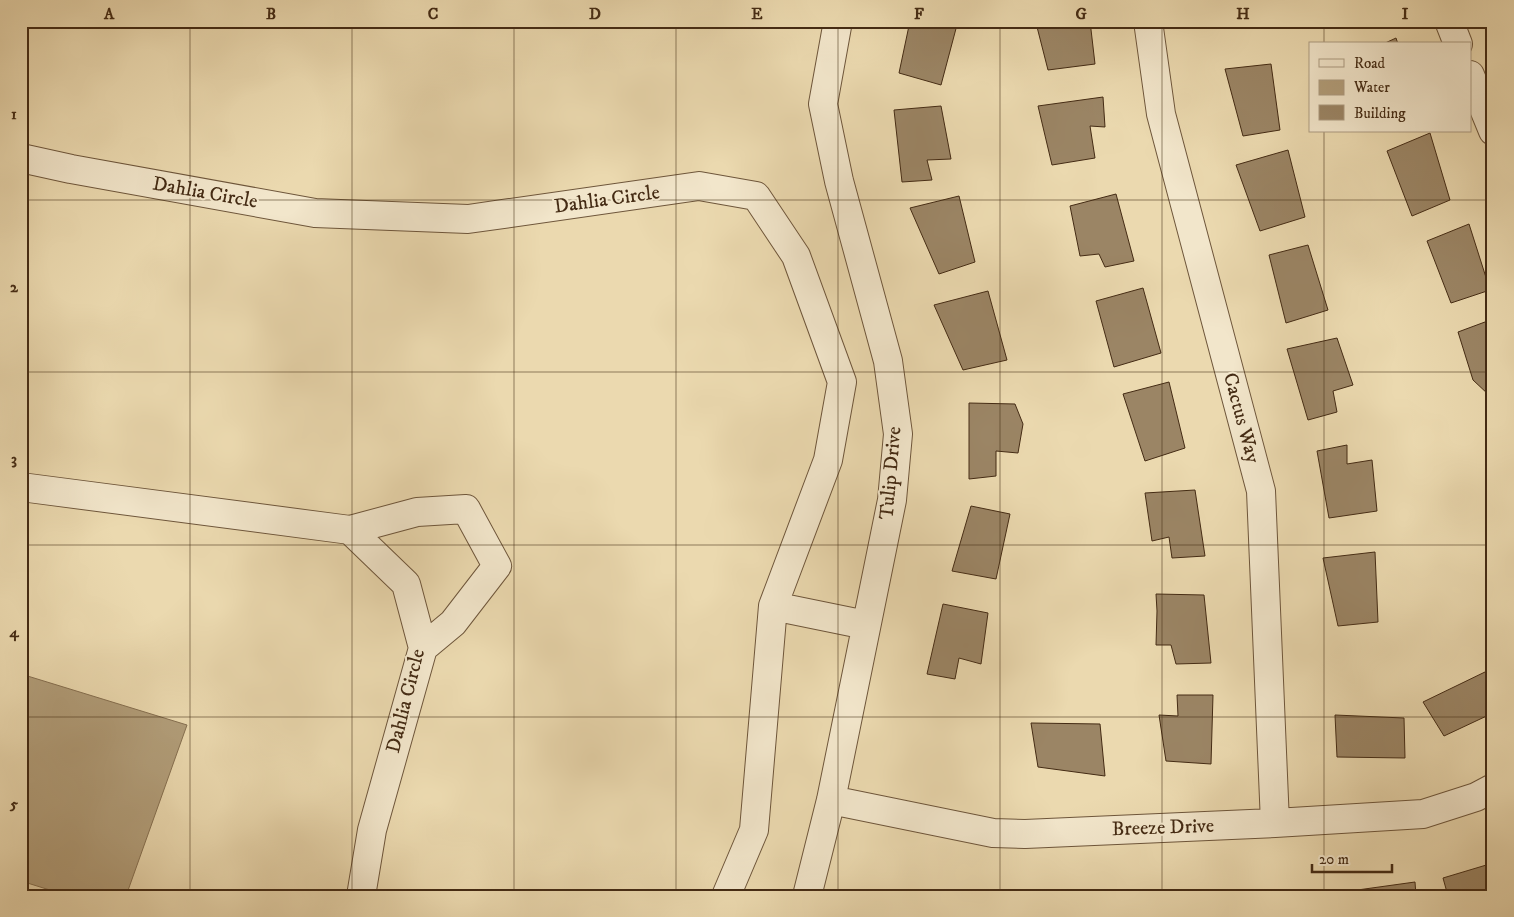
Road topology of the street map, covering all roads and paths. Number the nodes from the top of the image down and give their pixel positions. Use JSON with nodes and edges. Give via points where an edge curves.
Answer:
{"nodes":[{"id":1,"x":838,"y":21,"type":"edge"},
{"id":2,"x":1148,"y":21,"type":"edge"},
{"id":3,"x":1448,"y":21,"type":"edge"},
{"id":4,"x":1457,"y":42,"type":"edge"},
{"id":5,"x":1472,"y":80,"type":"edge"},
{"id":6,"x":1493,"y":132,"type":"edge"},
{"id":7,"x":21,"y":158,"type":"edge"},
{"id":8,"x":21,"y":488,"type":"edge"},
{"id":9,"x":350,"y":530,"type":"junction"},
{"id":10,"x":773,"y":606,"type":"junction"},
{"id":11,"x":866,"y":625,"type":"junction"},
{"id":12,"x":422,"y":648,"type":"junction"},
{"id":13,"x":1493,"y":788,"type":"edge"},
{"id":14,"x":831,"y":800,"type":"junction"},
{"id":15,"x":1276,"y":823,"type":"junction"},
{"id":16,"x":361,"y":896,"type":"edge"},
{"id":17,"x":726,"y":896,"type":"edge"},
{"id":18,"x":807,"y":896,"type":"edge"}],
"edges":[{"from":1,"to":11,"type":"street","name":"Tulip Drive","via":[[823,104],[839,181],[888,361],[898,434],[892,500]]},
{"from":2,"to":15,"type":"street","name":"Cactus Way","via":[[1161,114],[1261,491]]},
{"from":3,"to":4,"type":"street"},
{"from":5,"to":6,"type":"street"},
{"from":7,"to":10,"type":"street","name":"Dahlia Circle","via":[[71,170],[325,213],[468,219],[699,186],[756,196],[796,256],[842,382],[828,460]]},
{"from":8,"to":9,"type":"street"},
{"from":9,"to":12,"type":"street","name":"Dahlia Circle","via":[[406,584]]},
{"from":9,"to":12,"type":"street","via":[[417,512],[466,509],[497,566],[453,623]]},
{"from":10,"to":11,"type":"street"},
{"from":10,"to":17,"type":"street","name":"Dahlia Circle","via":[[754,830]]},
{"from":11,"to":14,"type":"street","name":"Tulip Drive"},
{"from":12,"to":16,"type":"street","name":"Dahlia Circle","via":[[372,830]]},
{"from":13,"to":15,"type":"street","name":"Breeze Drive","via":[[1476,797],[1423,814]]},
{"from":14,"to":15,"type":"street","name":"Breeze Drive","via":[[994,833]]},
{"from":14,"to":18,"type":"street","name":"Tulip Drive"}]}
